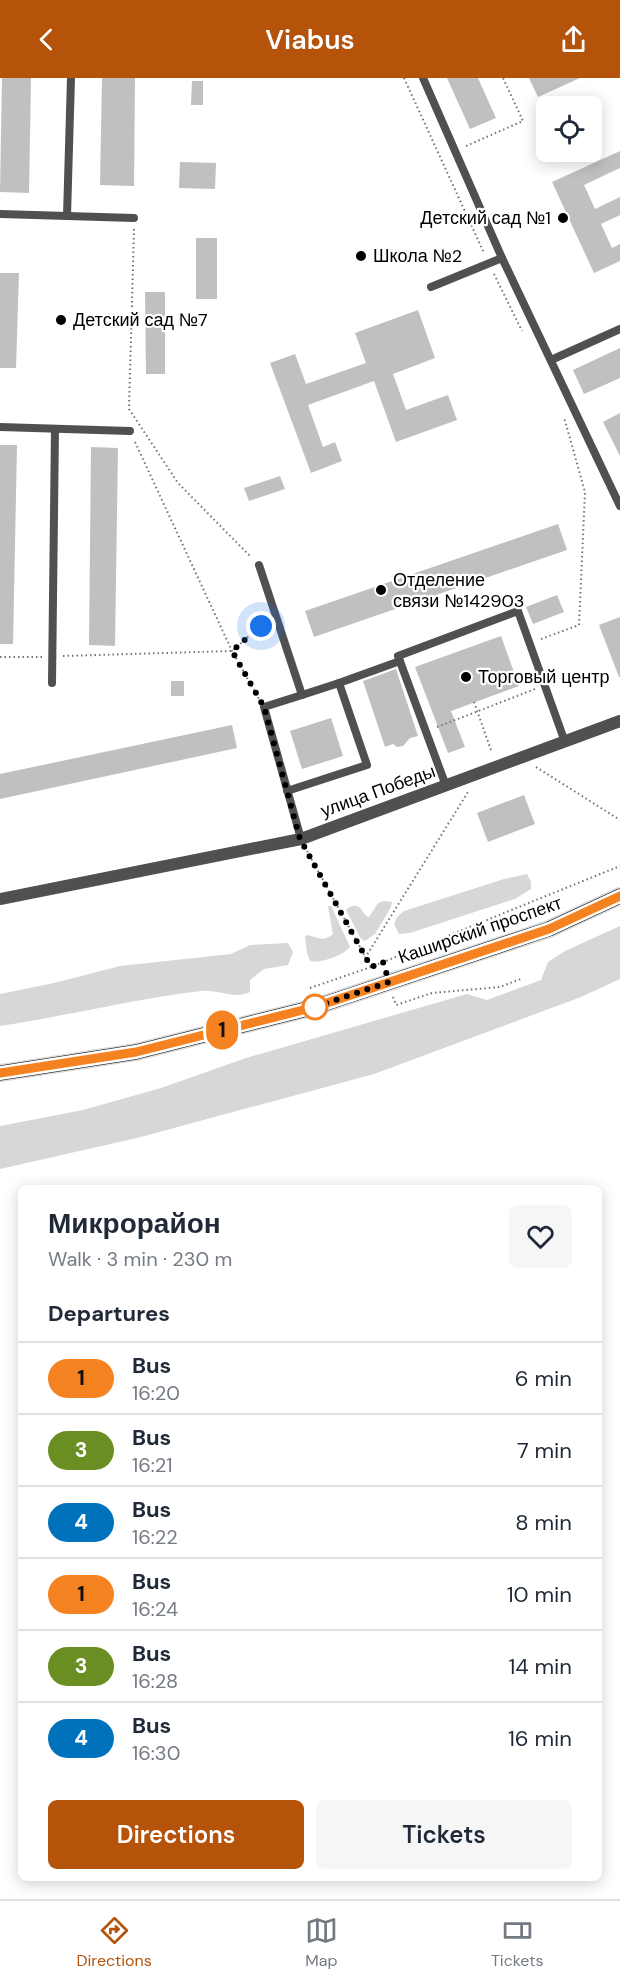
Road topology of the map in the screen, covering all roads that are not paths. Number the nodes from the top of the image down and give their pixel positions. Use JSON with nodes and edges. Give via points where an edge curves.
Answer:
{"nodes":[{"id":1,"x":71,"y":78,"type":"edge"},
{"id":2,"x":423,"y":78,"type":"edge"},
{"id":3,"x":0,"y":214,"type":"edge"},
{"id":4,"x":67,"y":216,"type":"junction"},
{"id":5,"x":134,"y":218,"type":"road end"},
{"id":6,"x":502,"y":258,"type":"junction"},
{"id":7,"x":431,"y":287,"type":"dead end"},
{"id":8,"x":620,"y":329,"type":"edge"},
{"id":9,"x":551,"y":360,"type":"junction"},
{"id":10,"x":0,"y":428,"type":"edge"},
{"id":11,"x":55,"y":429,"type":"junction"},
{"id":12,"x":130,"y":431,"type":"road end"},
{"id":13,"x":620,"y":506,"type":"edge"},
{"id":14,"x":259,"y":566,"type":"road end"},
{"id":15,"x":400,"y":661,"type":"junction"},
{"id":16,"x":339,"y":682,"type":"junction"},
{"id":17,"x":51,"y":683,"type":"dead end"},
{"id":18,"x":302,"y":695,"type":"junction"},
{"id":19,"x":620,"y":721,"type":"edge"},
{"id":20,"x":565,"y":742,"type":"junction"},
{"id":21,"x":446,"y":786,"type":"junction"},
{"id":22,"x":287,"y":791,"type":"junction"},
{"id":23,"x":300,"y":839,"type":"junction"},
{"id":24,"x":620,"y":896,"type":"edge"},
{"id":25,"x":0,"y":899,"type":"edge"},
{"id":26,"x":0,"y":1073,"type":"edge"}],
"edges":[{"from":1,"to":4,"type":"lane"},
{"from":2,"to":6,"type":"lane"},
{"from":3,"to":4,"type":"lane"},
{"from":4,"to":5,"type":"lane"},
{"from":6,"to":7,"type":"lane"},
{"from":6,"to":9,"type":"lane"},
{"from":8,"to":9,"type":"lane"},
{"from":9,"to":13,"type":"lane"},
{"from":10,"to":11,"type":"lane"},
{"from":11,"to":12,"type":"lane"},
{"from":11,"to":17,"type":"lane"},
{"from":14,"to":18,"type":"lane"},
{"from":15,"to":16,"type":"lane"},
{"from":15,"to":20,"type":"lane","via":[[398,656],[518,611]]},
{"from":15,"to":21,"type":"lane"},
{"from":16,"to":18,"type":"lane"},
{"from":16,"to":22,"type":"lane","via":[[367,765]]},
{"from":18,"to":22,"type":"lane","via":[[264,707]]},
{"from":19,"to":20,"type":"street","name":"улица Победы"},
{"from":20,"to":21,"type":"street","name":"улица Победы"},
{"from":21,"to":23,"type":"street","name":"улица Победы"},
{"from":22,"to":23,"type":"lane"},
{"from":23,"to":25,"type":"street","name":"улица Победы"},
{"from":24,"to":26,"type":"main road","name":"Каширский проспект","via":[[549,929],[315,1007],[136,1052]]}]}
